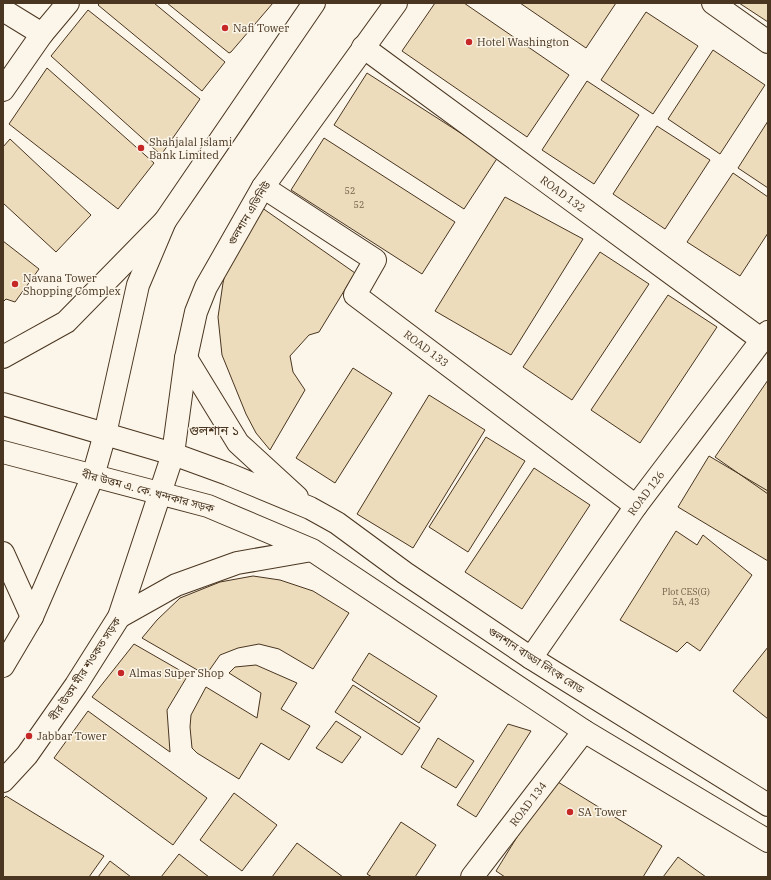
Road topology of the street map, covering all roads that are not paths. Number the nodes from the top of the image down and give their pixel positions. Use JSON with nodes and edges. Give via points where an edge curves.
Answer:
{"nodes":[{"id":1,"x":68,"y":3,"type":"edge"},
{"id":2,"x":314,"y":3,"type":"edge"},
{"id":3,"x":396,"y":3,"type":"edge"},
{"id":4,"x":713,"y":3,"type":"edge"},
{"id":5,"x":3,"y":10,"type":"edge"},
{"id":6,"x":42,"y":34,"type":"junction"},
{"id":7,"x":768,"y":42,"type":"edge"},
{"id":8,"x":363,"y":47,"type":"junction"},
{"id":9,"x":3,"y":90,"type":"edge"},
{"id":10,"x":263,"y":187,"type":"junction"},
{"id":11,"x":165,"y":221,"type":"junction"},
{"id":12,"x":765,"y":336,"type":"edge"},
{"id":13,"x":3,"y":357,"type":"edge"},
{"id":14,"x":186,"y":358,"type":"junction"},
{"id":15,"x":3,"y":404,"type":"edge"},
{"id":16,"x":105,"y":434,"type":"junction"},
{"id":17,"x":3,"y":452,"type":"edge"},
{"id":18,"x":173,"y":454,"type":"junction"},
{"id":19,"x":93,"y":476,"type":"junction"},
{"id":20,"x":160,"y":493,"type":"junction"},
{"id":21,"x":636,"y":506,"type":"junction"},
{"id":22,"x":310,"y":508,"type":"junction"},
{"id":23,"x":312,"y":550,"type":"junction"},
{"id":24,"x":3,"y":552,"type":"edge"},
{"id":25,"x":32,"y":617,"type":"junction"},
{"id":26,"x":119,"y":617,"type":"junction"},
{"id":27,"x":531,"y":658,"type":"junction"},
{"id":28,"x":3,"y":666,"type":"edge"},
{"id":29,"x":584,"y":731,"type":"junction"},
{"id":30,"x":3,"y":781,"type":"edge"},
{"id":31,"x":768,"y":805,"type":"edge"},
{"id":32,"x":768,"y":841,"type":"edge"},
{"id":33,"x":472,"y":877,"type":"edge"}],
"edges":[{"from":1,"to":6,"type":"main road"},
{"from":2,"to":11,"type":"main road"},
{"from":3,"to":8,"type":"main road","name":"গুলশান এভিনিউ"},
{"from":4,"to":7,"type":"main road"},
{"from":5,"to":6,"type":"main road"},
{"from":6,"to":9,"type":"main road"},
{"from":8,"to":10,"type":"main road","name":"গুলশান এভিনিউ"},
{"from":8,"to":12,"type":"main road","name":"ROAD 132"},
{"from":10,"to":14,"type":"main road","name":"গুলশান এভিনিউ","via":[[206,286],[196,312]]},
{"from":10,"to":21,"type":"main road","name":"ROAD 133","via":[[375,260],[355,295]]},
{"from":11,"to":13,"type":"main road","via":[[66,322]]},
{"from":11,"to":16,"type":"main road","via":[[138,285]]},
{"from":12,"to":21,"type":"main road","name":"ROAD 126"},
{"from":14,"to":18,"type":"main road","name":"গুলশান এভিনিউ"},
{"from":14,"to":22,"type":"main road","via":[[238,444]]},
{"from":15,"to":16,"type":"main road"},
{"from":16,"to":18,"type":"main road"},
{"from":16,"to":19,"type":"main road"},
{"from":17,"to":19,"type":"main road","name":"বীর উত্তম এ. কে. খন্দকার সড়ক"},
{"from":18,"to":20,"type":"main road","name":"বীর উত্তম মীর শওকত সড়ক"},
{"from":18,"to":22,"type":"main road"},
{"from":19,"to":20,"type":"main road","name":"বীর উত্তম এ. কে. খন্দকার সড়ক"},
{"from":19,"to":25,"type":"main road"},
{"from":20,"to":23,"type":"main road","name":"বীর উত্তম এ. কে. খন্দকার সড়ক","via":[[208,506]]},
{"from":20,"to":26,"type":"main road","name":"বীর উত্তম মীর শওকত সড়ক"},
{"from":21,"to":27,"type":"main road","name":"ROAD 126"},
{"from":22,"to":27,"type":"main road","name":"গুলশান বাড্ডা লিংক রোড"},
{"from":23,"to":26,"type":"main road","via":[[237,562],[176,585]]},
{"from":23,"to":29,"type":"main road"},
{"from":24,"to":25,"type":"main road"},
{"from":25,"to":28,"type":"main road"},
{"from":26,"to":30,"type":"main road","name":"বীর উত্তম মীর শওকত সড়ক","via":[[32,749]]},
{"from":27,"to":31,"type":"main road","name":"গুলশান বাড্ডা লিংক রোড"},
{"from":29,"to":32,"type":"main road"},
{"from":29,"to":33,"type":"main road","name":"ROAD 134"}]}
